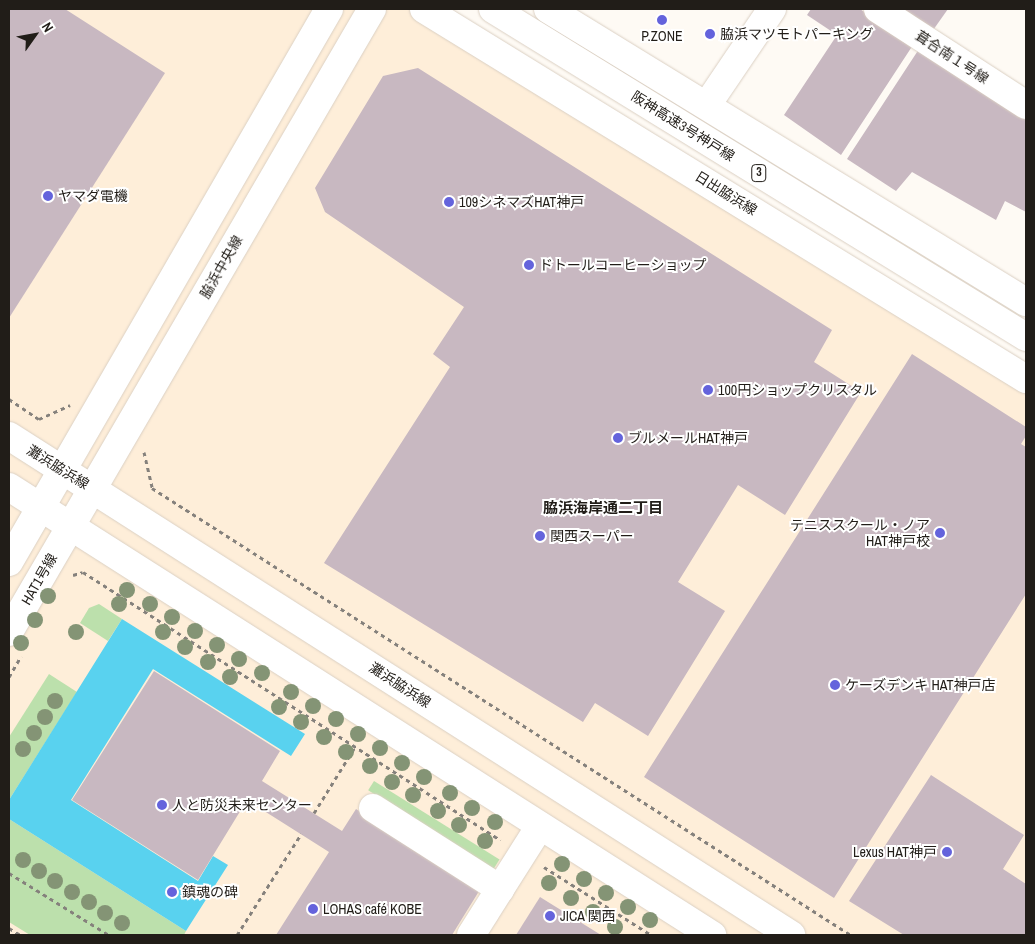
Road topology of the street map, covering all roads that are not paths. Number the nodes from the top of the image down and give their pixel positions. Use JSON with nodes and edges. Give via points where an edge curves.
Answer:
{"nodes":[{"id":1,"x":329,"y":9,"type":"edge"},
{"id":2,"x":372,"y":9,"type":"edge"},
{"id":3,"x":424,"y":9,"type":"edge"},
{"id":4,"x":493,"y":9,"type":"edge"},
{"id":5,"x":548,"y":9,"type":"edge"},
{"id":6,"x":554,"y":9,"type":"edge"},
{"id":7,"x":772,"y":9,"type":"edge"},
{"id":8,"x":878,"y":9,"type":"edge"},
{"id":9,"x":708,"y":105,"type":"junction"},
{"id":10,"x":1026,"y":105,"type":"edge"},
{"id":11,"x":1026,"y":300,"type":"edge"},
{"id":12,"x":1026,"y":337,"type":"edge"},
{"id":13,"x":1026,"y":379,"type":"edge"},
{"id":14,"x":9,"y":436,"type":"edge"},
{"id":15,"x":62,"y":470,"type":"junction"},
{"id":16,"x":9,"y":487,"type":"edge"},
{"id":17,"x":92,"y":488,"type":"junction"},
{"id":18,"x":41,"y":508,"type":"junction"},
{"id":19,"x":70,"y":526,"type":"junction"},
{"id":20,"x":9,"y":562,"type":"edge"},
{"id":21,"x":9,"y":632,"type":"edge"},
{"id":22,"x":373,"y":808,"type":"dead end"},
{"id":23,"x":540,"y":826,"type":"junction"},
{"id":24,"x":500,"y":889,"type":"junction"},
{"id":25,"x":471,"y":935,"type":"edge"},
{"id":26,"x":712,"y":935,"type":"edge"},
{"id":27,"x":791,"y":935,"type":"edge"}],
"edges":[{"from":1,"to":15,"type":"main road"},
{"from":2,"to":17,"type":"main road","name":"脇浜中央線"},
{"from":3,"to":13,"type":"main road","name":"日出脇浜線"},
{"from":4,"to":12,"type":"main road","name":"阪神高速3号神戸線","number":"3"},
{"from":5,"to":11,"type":"main road","name":"阪神高速3号神戸線","number":"3"},
{"from":6,"to":9,"type":"main road"},
{"from":7,"to":9,"type":"main road"},
{"from":8,"to":10,"type":"main road","name":"葺合南１号線"},
{"from":9,"to":11,"type":"main road"},
{"from":14,"to":15,"type":"main road","name":"灘浜脇浜線"},
{"from":15,"to":17,"type":"main road","name":"灘浜脇浜線"},
{"from":15,"to":18,"type":"main road"},
{"from":16,"to":18,"type":"main road"},
{"from":17,"to":19,"type":"main road","name":"脇浜中央線"},
{"from":17,"to":27,"type":"main road","name":"灘浜脇浜線"},
{"from":18,"to":19,"type":"main road"},
{"from":18,"to":20,"type":"main road"},
{"from":19,"to":21,"type":"main road","name":"HAT1号線"},
{"from":19,"to":23,"type":"main road"},
{"from":22,"to":24,"type":"main road"},
{"from":23,"to":24,"type":"main road"},
{"from":23,"to":26,"type":"main road"},
{"from":24,"to":25,"type":"main road"}]}
